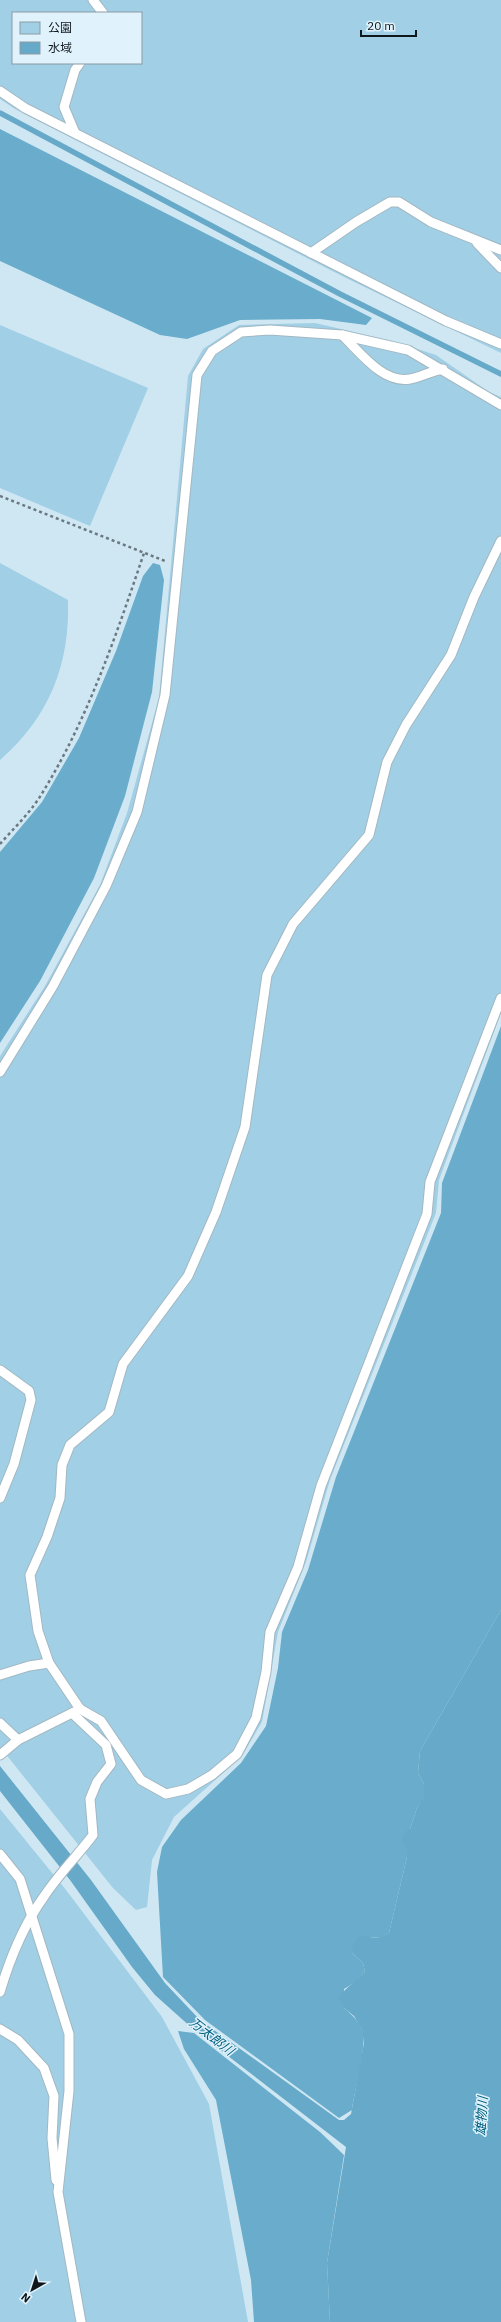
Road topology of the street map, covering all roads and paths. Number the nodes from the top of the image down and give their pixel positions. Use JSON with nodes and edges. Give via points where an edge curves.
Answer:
{"nodes":[{"id":1,"x":93,"y":0,"type":"edge"},
{"id":2,"x":102,"y":12,"type":"edge"},
{"id":3,"x":79,"y":64,"type":"edge"},
{"id":4,"x":0,"y":91,"type":"edge"},
{"id":5,"x":75,"y":133,"type":"junction"},
{"id":6,"x":473,"y":240,"type":"junction"},
{"id":7,"x":501,"y":250,"type":"edge"},
{"id":8,"x":311,"y":253,"type":"junction"},
{"id":9,"x":501,"y":268,"type":"edge"},
{"id":10,"x":342,"y":335,"type":"junction"},
{"id":11,"x":501,"y":344,"type":"edge"},
{"id":12,"x":443,"y":369,"type":"junction"},
{"id":13,"x":501,"y":405,"type":"edge"},
{"id":14,"x":0,"y":496,"type":"edge"},
{"id":15,"x":501,"y":541,"type":"edge"},
{"id":16,"x":144,"y":553,"type":"junction"},
{"id":17,"x":177,"y":566,"type":"junction"},
{"id":18,"x":0,"y":844,"type":"edge"},
{"id":19,"x":501,"y":998,"type":"edge"},
{"id":20,"x":0,"y":1072,"type":"edge"},
{"id":21,"x":0,"y":1370,"type":"edge"},
{"id":22,"x":0,"y":1498,"type":"edge"},
{"id":23,"x":49,"y":1663,"type":"junction"},
{"id":24,"x":0,"y":1675,"type":"edge"},
{"id":25,"x":76,"y":1711,"type":"junction"},
{"id":26,"x":0,"y":1723,"type":"edge"},
{"id":27,"x":18,"y":1741,"type":"junction"},
{"id":28,"x":0,"y":1755,"type":"edge"},
{"id":29,"x":0,"y":1854,"type":"edge"},
{"id":30,"x":32,"y":1915,"type":"junction"},
{"id":31,"x":0,"y":1992,"type":"edge"},
{"id":32,"x":0,"y":2029,"type":"edge"},
{"id":33,"x":58,"y":2192,"type":"junction"},
{"id":34,"x":81,"y":2322,"type":"edge"}],
"edges":[{"from":1,"to":2,"type":"lane"},
{"from":3,"to":5,"type":"lane","via":[[75,70],[64,107]]},
{"from":4,"to":5,"type":"lane","via":[[25,108]]},
{"from":5,"to":8,"type":"lane"},
{"from":6,"to":7,"type":"lane"},
{"from":6,"to":8,"type":"lane","via":[[431,222],[399,202],[390,202]]},
{"from":6,"to":9,"type":"lane"},
{"from":8,"to":11,"type":"lane","via":[[446,321]]},
{"from":10,"to":12,"type":"lane","via":[[408,350]]},
{"from":10,"to":12,"type":"lane","via":[[392,379],[411,379],[431,370]]},
{"from":10,"to":17,"type":"lane","via":[[270,330],[241,332],[212,351],[197,375]]},
{"from":12,"to":13,"type":"lane"},
{"from":14,"to":16,"type":"path"},
{"from":15,"to":23,"type":"lane","via":[[474,597],[451,655],[406,725],[387,762],[369,835],[293,924],[267,975],[245,1127],[216,1212],[188,1276],[123,1364],[109,1412],[70,1445],[62,1465],[60,1498],[47,1537],[30,1575],[38,1631]]},
{"from":16,"to":17,"type":"path"},
{"from":16,"to":18,"type":"path","via":[[116,636],[77,729],[40,797]]},
{"from":17,"to":20,"type":"lane","via":[[165,695],[137,812],[106,886],[53,986]]},
{"from":19,"to":25,"type":"lane","via":[[430,1182],[427,1214],[422,1228],[321,1486],[298,1567],[270,1632],[266,1672],[256,1718],[237,1754],[212,1775],[188,1789],[166,1794],[141,1780],[101,1721]]},
{"from":21,"to":22,"type":"lane","via":[[30,1391],[31,1400],[14,1464]]},
{"from":23,"to":24,"type":"lane"},
{"from":23,"to":25,"type":"lane"},
{"from":25,"to":27,"type":"lane"},
{"from":25,"to":30,"type":"lane","via":[[106,1745],[111,1764],[97,1782],[90,1799],[93,1835]]},
{"from":26,"to":27,"type":"lane"},
{"from":27,"to":28,"type":"lane"},
{"from":29,"to":30,"type":"lane","via":[[20,1879]]},
{"from":30,"to":31,"type":"lane","via":[[22,1933]]},
{"from":30,"to":33,"type":"lane","via":[[69,2034],[69,2091]]},
{"from":32,"to":33,"type":"lane","via":[[18,2040],[44,2068],[54,2096],[52,2138]]},
{"from":33,"to":34,"type":"lane"}]}
